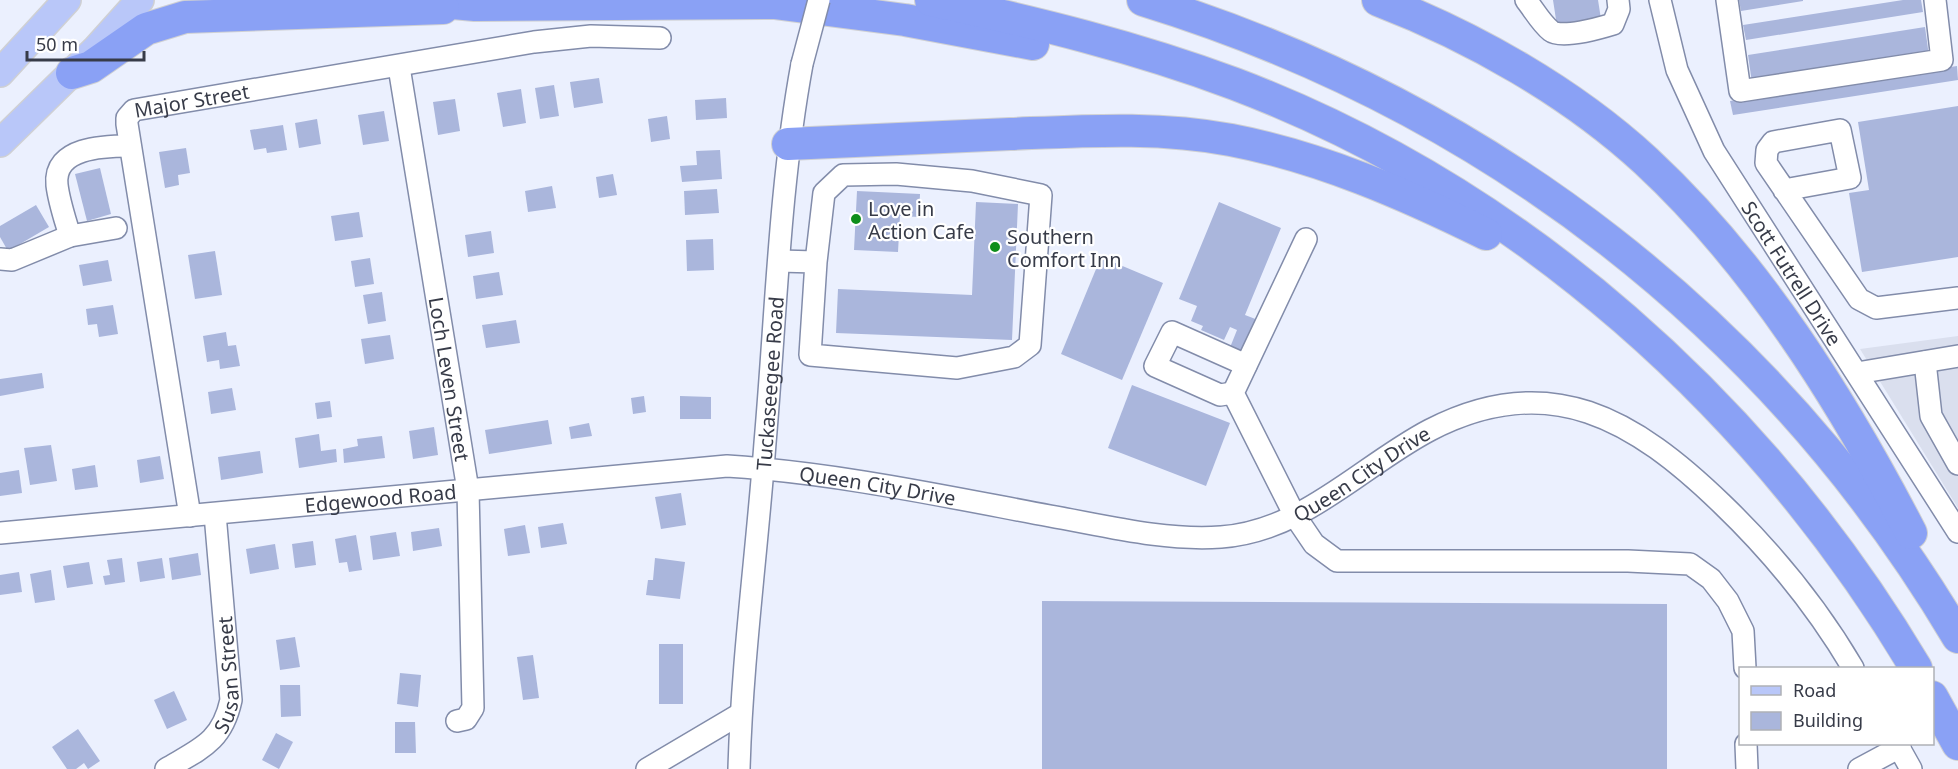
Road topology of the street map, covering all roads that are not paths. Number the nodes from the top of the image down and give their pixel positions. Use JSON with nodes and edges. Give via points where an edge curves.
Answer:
{"nodes":[{"id":1,"x":67,"y":0,"type":"edge"},
{"id":2,"x":140,"y":0,"type":"edge"},
{"id":3,"x":420,"y":0,"type":"edge"},
{"id":4,"x":819,"y":0,"type":"edge"},
{"id":5,"x":931,"y":0,"type":"edge"},
{"id":6,"x":1143,"y":0,"type":"edge"},
{"id":7,"x":1378,"y":0,"type":"edge"},
{"id":8,"x":1526,"y":0,"type":"edge"},
{"id":9,"x":1618,"y":0,"type":"edge"},
{"id":10,"x":1660,"y":0,"type":"edge"},
{"id":11,"x":1727,"y":0,"type":"edge"},
{"id":12,"x":1935,"y":0,"type":"edge"},
{"id":13,"x":457,"y":4,"type":"junction"},
{"id":14,"x":660,"y":38,"type":"dead end"},
{"id":15,"x":399,"y":67,"type":"junction"},
{"id":16,"x":0,"y":73,"type":"edge"},
{"id":17,"x":72,"y":73,"type":"junction"},
{"id":18,"x":1287,"y":106,"type":"junction"},
{"id":19,"x":0,"y":143,"type":"edge"},
{"id":20,"x":788,"y":144,"type":"junction"},
{"id":21,"x":130,"y":146,"type":"junction"},
{"id":22,"x":1784,"y":190,"type":"dead end"},
{"id":23,"x":116,"y":228,"type":"dead end"},
{"id":24,"x":70,"y":236,"type":"junction"},
{"id":25,"x":1306,"y":239,"type":"dead end"},
{"id":26,"x":0,"y":259,"type":"edge"},
{"id":27,"x":779,"y":261,"type":"junction"},
{"id":28,"x":816,"y":262,"type":"junction"},
{"id":29,"x":1594,"y":292,"type":"junction"},
{"id":30,"x":1958,"y":298,"type":"edge"},
{"id":31,"x":1958,"y":356,"type":"edge"},
{"id":32,"x":1925,"y":362,"type":"junction"},
{"id":33,"x":1246,"y":365,"type":"junction"},
{"id":34,"x":1857,"y":373,"type":"junction"},
{"id":35,"x":1233,"y":393,"type":"junction"},
{"id":36,"x":1958,"y":464,"type":"edge"},
{"id":37,"x":763,"y":469,"type":"junction"},
{"id":38,"x":468,"y":490,"type":"junction"},
{"id":39,"x":215,"y":514,"type":"junction"},
{"id":40,"x":190,"y":516,"type":"junction"},
{"id":41,"x":1295,"y":516,"type":"junction"},
{"id":42,"x":1958,"y":531,"type":"edge"},
{"id":43,"x":0,"y":533,"type":"edge"},
{"id":44,"x":1958,"y":632,"type":"edge"},
{"id":45,"x":1958,"y":637,"type":"edge"},
{"id":46,"x":1745,"y":667,"type":"edge"},
{"id":47,"x":1852,"y":667,"type":"edge"},
{"id":48,"x":1915,"y":667,"type":"edge"},
{"id":49,"x":1934,"y":701,"type":"edge"},
{"id":50,"x":740,"y":714,"type":"junction"},
{"id":51,"x":457,"y":721,"type":"dead end"},
{"id":52,"x":1958,"y":744,"type":"edge"},
{"id":53,"x":1746,"y":745,"type":"edge"},
{"id":54,"x":1898,"y":746,"type":"edge"},
{"id":55,"x":166,"y":769,"type":"edge"},
{"id":56,"x":647,"y":769,"type":"edge"},
{"id":57,"x":739,"y":769,"type":"edge"},
{"id":58,"x":1747,"y":769,"type":"edge"},
{"id":59,"x":1858,"y":769,"type":"edge"},
{"id":60,"x":1911,"y":769,"type":"edge"}],
"edges":[{"from":1,"to":16,"type":"main road"},
{"from":2,"to":17,"type":"main road"},
{"from":3,"to":13,"type":"highway"},
{"from":4,"to":20,"type":"street","name":"Tuckaseegee Road","bridge":true,"via":[[802,64]]},
{"from":5,"to":18,"type":"highway","via":[[1099,39]]},
{"from":6,"to":45,"type":"highway","via":[[1245,34],[1374,91],[1507,167],[1608,238],[1692,309],[1789,407],[1883,522]]},
{"from":7,"to":44,"type":"highway","via":[[1459,37],[1570,102],[1644,159],[1711,230],[1795,339],[1842,411],[1895,502]]},
{"from":8,"to":9,"type":"street","via":[[1552,32],[1559,34],[1613,24]]},
{"from":10,"to":34,"type":"street","name":"Scott Futrell Drive","via":[[1677,70],[1704,133]]},
{"from":11,"to":12,"type":"street","via":[[1740,91],[1942,60]]},
{"from":13,"to":17,"type":"highway","via":[[438,9],[185,17],[146,29],[91,67]]},
{"from":13,"to":18,"type":"highway","via":[[785,4],[905,20],[1052,48]]},
{"from":14,"to":15,"type":"street","name":"Major Street","via":[[591,36],[534,42]]},
{"from":15,"to":21,"type":"street","name":"Major Street","via":[[134,110],[127,124]]},
{"from":15,"to":38,"type":"street","name":"Loch Leven Street"},
{"from":17,"to":19,"type":"main road"},
{"from":18,"to":29,"type":"highway","via":[[1384,153],[1455,194]]},
{"from":20,"to":27,"type":"street","name":"Tuckaseegee Road"},
{"from":20,"to":29,"type":"highway","via":[[1134,130],[1229,140],[1310,159],[1402,195]]},
{"from":21,"to":24,"type":"street","via":[[105,146],[72,154],[62,162],[57,184]]},
{"from":21,"to":40,"type":"street","name":"Major Street"},
{"from":22,"to":30,"type":"street","via":[[1859,299],[1876,308]]},
{"from":23,"to":24,"type":"street"},
{"from":24,"to":26,"type":"street","via":[[12,260]]},
{"from":25,"to":33,"type":"street"},
{"from":27,"to":28,"type":"street"},
{"from":27,"to":37,"type":"street","name":"Tuckaseegee Road"},
{"from":28,"to":28,"type":"street","via":[[810,355],[957,368],[1014,357],[1030,345],[1041,195],[972,181],[896,174],[843,175],[824,193]]},
{"from":29,"to":48,"type":"highway","via":[[1688,375],[1780,476],[1867,588]]},
{"from":31,"to":32,"type":"street"},
{"from":32,"to":34,"type":"street"},
{"from":32,"to":36,"type":"street","via":[[1931,416]]},
{"from":33,"to":35,"type":"street"},
{"from":33,"to":35,"type":"street","via":[[1172,332],[1155,366],[1220,395]]},
{"from":34,"to":42,"type":"street","name":"Scott Futrell Drive"},
{"from":35,"to":41,"type":"street"},
{"from":37,"to":38,"type":"street","name":"Edgewood Road","via":[[727,466]]},
{"from":37,"to":41,"type":"street","name":"Queen City Drive","via":[[1185,537],[1242,535]]},
{"from":37,"to":50,"type":"street","name":"Tuckaseegee Road"},
{"from":38,"to":39,"type":"street","name":"Edgewood Road"},
{"from":38,"to":51,"type":"street","name":"Loch Leven Street","via":[[473,708],[466,719]]},
{"from":39,"to":40,"type":"street","name":"Edgewood Road"},
{"from":39,"to":55,"type":"street","name":"Susan Street","via":[[231,700],[228,717],[212,741]]},
{"from":40,"to":43,"type":"street","name":"Edgewood Road"},
{"from":41,"to":46,"type":"street","via":[[1314,544],[1337,561],[1690,564],[1711,579],[1728,601],[1743,631]]},
{"from":41,"to":47,"type":"street","name":"Queen City Drive","via":[[1400,447],[1462,416],[1514,404],[1585,411],[1620,423],[1661,449],[1700,482],[1773,556],[1821,618]]},
{"from":49,"to":52,"type":"highway"},
{"from":50,"to":56,"type":"street"},
{"from":50,"to":57,"type":"street","name":"Tuckaseegee Road"},
{"from":53,"to":58,"type":"street"},
{"from":54,"to":59,"type":"street"},
{"from":54,"to":60,"type":"street"}]}
